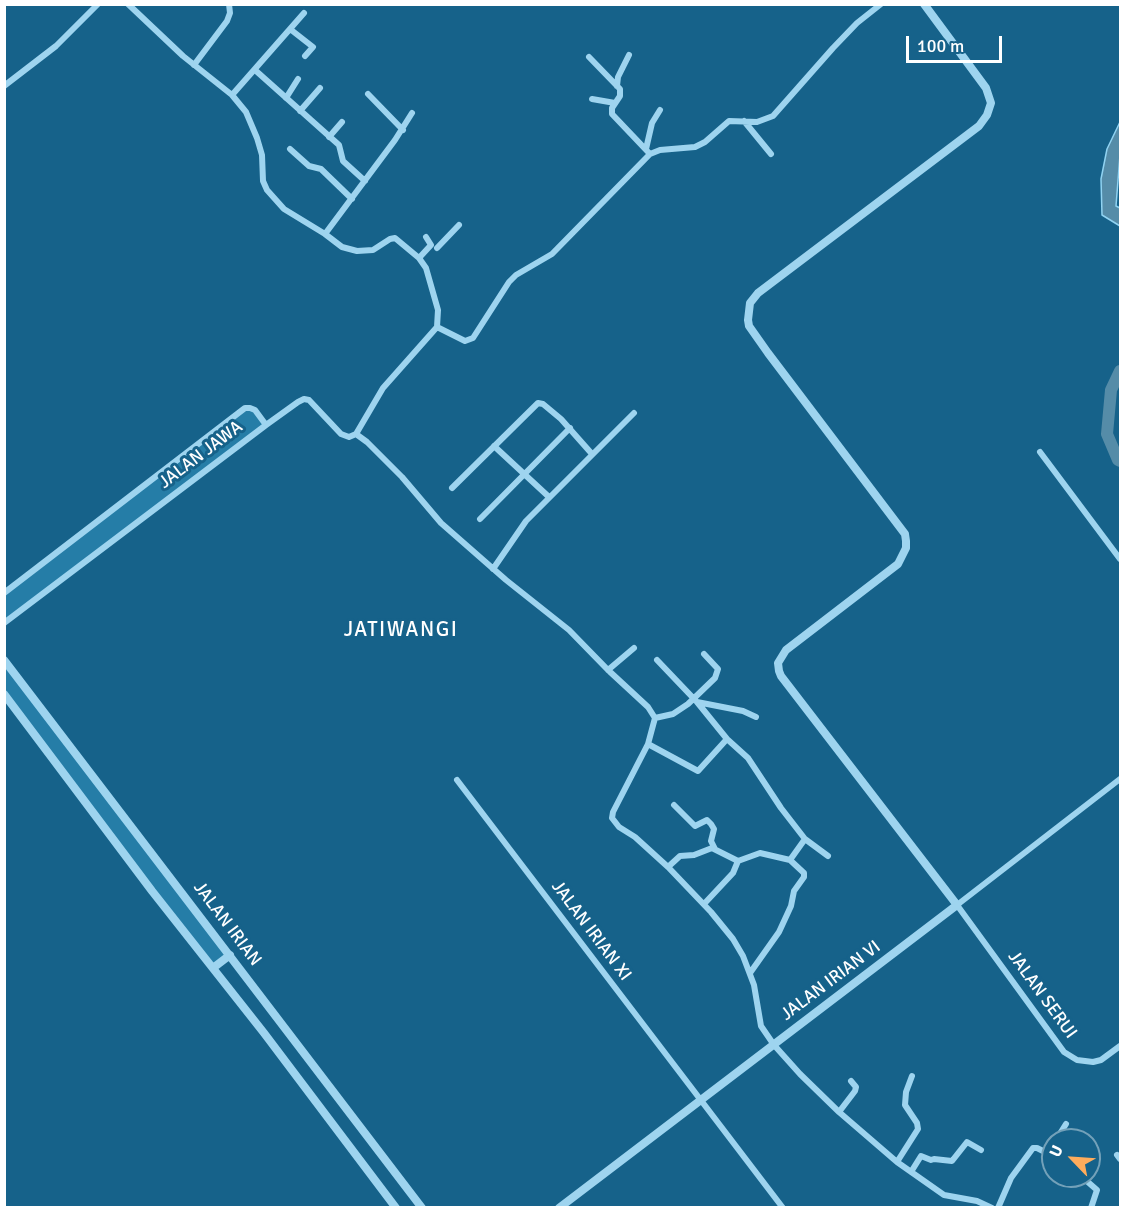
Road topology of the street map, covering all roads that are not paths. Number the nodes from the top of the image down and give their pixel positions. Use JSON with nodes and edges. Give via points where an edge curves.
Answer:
{"nodes":[{"id":1,"x":98,"y":4,"type":"edge"},
{"id":2,"x":128,"y":4,"type":"edge"},
{"id":3,"x":229,"y":4,"type":"edge"},
{"id":4,"x":881,"y":4,"type":"edge"},
{"id":5,"x":926,"y":4,"type":"edge"},
{"id":6,"x":304,"y":13,"type":"dead end"},
{"id":7,"x":290,"y":29,"type":"junction"},
{"id":8,"x":629,"y":55,"type":"dead end"},
{"id":9,"x":305,"y":57,"type":"dead end"},
{"id":10,"x":589,"y":57,"type":"dead end"},
{"id":11,"x":194,"y":65,"type":"junction"},
{"id":12,"x":255,"y":70,"type":"junction"},
{"id":13,"x":298,"y":79,"type":"dead end"},
{"id":14,"x":4,"y":86,"type":"edge"},
{"id":15,"x":617,"y":86,"type":"junction"},
{"id":16,"x":320,"y":88,"type":"dead end"},
{"id":17,"x":368,"y":94,"type":"dead end"},
{"id":18,"x":232,"y":95,"type":"junction"},
{"id":19,"x":286,"y":98,"type":"junction"},
{"id":20,"x":592,"y":99,"type":"dead end"},
{"id":21,"x":615,"y":103,"type":"junction"},
{"id":22,"x":660,"y":110,"type":"dead end"},
{"id":23,"x":300,"y":111,"type":"junction"},
{"id":24,"x":412,"y":113,"type":"dead end"},
{"id":25,"x":744,"y":121,"type":"junction"},
{"id":26,"x":342,"y":122,"type":"dead end"},
{"id":27,"x":402,"y":130,"type":"junction"},
{"id":28,"x":329,"y":137,"type":"junction"},
{"id":29,"x":290,"y":149,"type":"dead end"},
{"id":30,"x":648,"y":151,"type":"junction"},
{"id":31,"x":771,"y":154,"type":"dead end"},
{"id":32,"x":365,"y":181,"type":"junction"},
{"id":33,"x":352,"y":199,"type":"junction"},
{"id":34,"x":459,"y":225,"type":"dead end"},
{"id":35,"x":325,"y":234,"type":"junction"},
{"id":36,"x":426,"y":237,"type":"dead end"},
{"id":37,"x":436,"y":248,"type":"junction"},
{"id":38,"x":419,"y":258,"type":"junction"},
{"id":39,"x":437,"y":327,"type":"junction"},
{"id":40,"x":634,"y":413,"type":"dead end"},
{"id":41,"x":266,"y":425,"type":"junction"},
{"id":42,"x":570,"y":428,"type":"junction"},
{"id":43,"x":356,"y":434,"type":"junction"},
{"id":44,"x":494,"y":446,"type":"junction"},
{"id":45,"x":1040,"y":452,"type":"dead end"},
{"id":46,"x":592,"y":454,"type":"junction"},
{"id":47,"x":524,"y":474,"type":"junction"},
{"id":48,"x":452,"y":488,"type":"dead end"},
{"id":49,"x":549,"y":497,"type":"junction"},
{"id":50,"x":480,"y":519,"type":"dead end"},
{"id":51,"x":1120,"y":559,"type":"edge"},
{"id":52,"x":493,"y":568,"type":"junction"},
{"id":53,"x":4,"y":592,"type":"edge"},
{"id":54,"x":4,"y":623,"type":"edge"},
{"id":55,"x":634,"y":648,"type":"dead end"},
{"id":56,"x":704,"y":654,"type":"dead end"},
{"id":57,"x":4,"y":660,"type":"edge"},
{"id":58,"x":657,"y":660,"type":"dead end"},
{"id":59,"x":608,"y":670,"type":"junction"},
{"id":60,"x":4,"y":694,"type":"edge"},
{"id":61,"x":695,"y":700,"type":"junction"},
{"id":62,"x":756,"y":717,"type":"dead end"},
{"id":63,"x":655,"y":718,"type":"junction"},
{"id":64,"x":727,"y":739,"type":"junction"},
{"id":65,"x":648,"y":744,"type":"junction"},
{"id":66,"x":1120,"y":779,"type":"edge"},
{"id":67,"x":457,"y":780,"type":"dead end"},
{"id":68,"x":674,"y":805,"type":"dead end"},
{"id":69,"x":805,"y":839,"type":"junction"},
{"id":70,"x":714,"y":849,"type":"junction"},
{"id":71,"x":828,"y":856,"type":"dead end"},
{"id":72,"x":790,"y":860,"type":"junction"},
{"id":73,"x":738,"y":861,"type":"junction"},
{"id":74,"x":668,"y":867,"type":"junction"},
{"id":75,"x":704,"y":904,"type":"junction"},
{"id":76,"x":957,"y":905,"type":"junction"},
{"id":77,"x":230,"y":955,"type":"junction"},
{"id":78,"x":213,"y":968,"type":"junction"},
{"id":79,"x":750,"y":974,"type":"junction"},
{"id":80,"x":774,"y":1045,"type":"junction"},
{"id":81,"x":1120,"y":1046,"type":"edge"},
{"id":82,"x":912,"y":1076,"type":"dead end"},
{"id":83,"x":851,"y":1081,"type":"dead end"},
{"id":84,"x":702,"y":1099,"type":"junction"},
{"id":85,"x":839,"y":1112,"type":"junction"},
{"id":86,"x":1066,"y":1124,"type":"dead end"},
{"id":87,"x":1064,"y":1128,"type":"edge"},
{"id":88,"x":981,"y":1150,"type":"dead end"},
{"id":89,"x":1041,"y":1150,"type":"edge"},
{"id":90,"x":897,"y":1162,"type":"junction"},
{"id":91,"x":911,"y":1172,"type":"junction"},
{"id":92,"x":1095,"y":1188,"type":"edge"},
{"id":93,"x":396,"y":1208,"type":"edge"},
{"id":94,"x":422,"y":1208,"type":"edge"},
{"id":95,"x":559,"y":1208,"type":"edge"},
{"id":96,"x":783,"y":1208,"type":"edge"},
{"id":97,"x":992,"y":1208,"type":"edge"},
{"id":98,"x":998,"y":1208,"type":"edge"},
{"id":99,"x":1091,"y":1208,"type":"edge"}],
"edges":[{"from":1,"to":14,"type":"street","via":[[56,46]]},
{"from":2,"to":11,"type":"street"},
{"from":3,"to":11,"type":"street","via":[[228,21]]},
{"from":4,"to":25,"type":"street","via":[[841,40],[772,116],[763,121]]},
{"from":5,"to":76,"type":"street","via":[[989,93],[990,108],[984,121],[775,280],[752,300],[747,312],[749,326],[905,534],[906,541],[898,564],[786,650],[778,663],[779,671]]},
{"from":6,"to":7,"type":"street"},
{"from":7,"to":9,"type":"street","via":[[313,47]]},
{"from":7,"to":12,"type":"street"},
{"from":8,"to":15,"type":"street"},
{"from":10,"to":15,"type":"street"},
{"from":11,"to":18,"type":"street"},
{"from":12,"to":18,"type":"street"},
{"from":12,"to":19,"type":"street"},
{"from":13,"to":19,"type":"street"},
{"from":15,"to":21,"type":"street","via":[[621,93]]},
{"from":16,"to":23,"type":"street"},
{"from":17,"to":27,"type":"street"},
{"from":18,"to":35,"type":"street","via":[[251,122],[262,155],[263,181],[271,197]]},
{"from":19,"to":23,"type":"street"},
{"from":20,"to":21,"type":"street"},
{"from":21,"to":30,"type":"street","via":[[612,114]]},
{"from":22,"to":30,"type":"street","via":[[652,123]]},
{"from":23,"to":28,"type":"street"},
{"from":24,"to":27,"type":"street"},
{"from":25,"to":30,"type":"street","via":[[727,122],[695,147]]},
{"from":25,"to":31,"type":"street"},
{"from":26,"to":28,"type":"street"},
{"from":27,"to":32,"type":"street"},
{"from":28,"to":32,"type":"street","via":[[339,145],[343,161]]},
{"from":29,"to":33,"type":"street","via":[[309,166],[321,169]]},
{"from":30,"to":39,"type":"street","via":[[552,255],[509,282],[474,338],[465,341]]},
{"from":32,"to":33,"type":"street"},
{"from":33,"to":35,"type":"street"},
{"from":34,"to":37,"type":"street"},
{"from":35,"to":38,"type":"street","via":[[342,247],[357,251],[373,250],[395,238]]},
{"from":36,"to":37,"type":"street"},
{"from":37,"to":38,"type":"street"},
{"from":38,"to":39,"type":"street","via":[[426,268],[438,310]]},
{"from":39,"to":43,"type":"street","via":[[383,388]]},
{"from":40,"to":46,"type":"street"},
{"from":41,"to":43,"type":"street","via":[[304,399],[316,405],[341,434]]},
{"from":41,"to":53,"type":"street","name":"JALAN JAWA","via":[[255,411],[245,408]]},
{"from":41,"to":54,"type":"street","name":"JALAN JAWA"},
{"from":42,"to":44,"type":"street","via":[[538,403]]},
{"from":42,"to":46,"type":"street"},
{"from":42,"to":47,"type":"street"},
{"from":43,"to":52,"type":"street","via":[[402,477],[441,523]]},
{"from":44,"to":47,"type":"street"},
{"from":44,"to":48,"type":"street"},
{"from":45,"to":51,"type":"street"},
{"from":46,"to":49,"type":"street"},
{"from":47,"to":49,"type":"street"},
{"from":47,"to":50,"type":"street"},
{"from":49,"to":52,"type":"street","via":[[526,521]]},
{"from":52,"to":59,"type":"street","via":[[569,630]]},
{"from":55,"to":59,"type":"street"},
{"from":56,"to":61,"type":"street","via":[[718,672]]},
{"from":57,"to":77,"type":"street","name":"JALAN IRIAN"},
{"from":58,"to":61,"type":"street"},
{"from":59,"to":63,"type":"street"},
{"from":60,"to":78,"type":"street","name":"JALAN IRIAN"},
{"from":61,"to":62,"type":"street"},
{"from":61,"to":63,"type":"street","via":[[673,714]]},
{"from":61,"to":64,"type":"street"},
{"from":63,"to":65,"type":"street"},
{"from":64,"to":65,"type":"street","via":[[698,771]]},
{"from":64,"to":69,"type":"street","via":[[756,769]]},
{"from":65,"to":74,"type":"street","via":[[612,818]]},
{"from":66,"to":76,"type":"street","name":"JALAN IRIAN VI"},
{"from":67,"to":84,"type":"street","name":"JALAN IRIAN XI"},
{"from":68,"to":70,"type":"street","via":[[695,826],[707,820],[711,824]]},
{"from":69,"to":71,"type":"street"},
{"from":69,"to":72,"type":"street"},
{"from":70,"to":73,"type":"street"},
{"from":70,"to":74,"type":"street","via":[[680,856]]},
{"from":72,"to":73,"type":"street","via":[[760,853]]},
{"from":72,"to":79,"type":"street","via":[[804,877],[794,891],[778,932]]},
{"from":73,"to":75,"type":"street","via":[[733,873]]},
{"from":74,"to":75,"type":"street"},
{"from":75,"to":79,"type":"street","via":[[733,939]]},
{"from":76,"to":80,"type":"street","name":"JALAN IRIAN VI"},
{"from":76,"to":81,"type":"street","name":"JALAN SERUI","via":[[1064,1052],[1077,1060],[1093,1062]]},
{"from":77,"to":78,"type":"street"},
{"from":77,"to":94,"type":"street","name":"JALAN IRIAN"},
{"from":78,"to":93,"type":"street","name":"JALAN IRIAN"},
{"from":79,"to":80,"type":"street","via":[[761,1026]]},
{"from":80,"to":84,"type":"street","name":"JALAN IRIAN VI"},
{"from":80,"to":85,"type":"street"},
{"from":82,"to":90,"type":"street","via":[[905,1105],[918,1126]]},
{"from":83,"to":85,"type":"street","via":[[855,1091]]},
{"from":84,"to":95,"type":"street","name":"JALAN IRIAN VI"},
{"from":84,"to":96,"type":"street","name":"JALAN IRIAN XI"},
{"from":85,"to":90,"type":"street"},
{"from":86,"to":87,"type":"street"},
{"from":88,"to":91,"type":"street","via":[[967,1142],[952,1161],[921,1156]]},
{"from":89,"to":98,"type":"street","via":[[1032,1150],[1011,1178]]},
{"from":90,"to":91,"type":"street"},
{"from":91,"to":97,"type":"street","via":[[944,1195]]},
{"from":92,"to":99,"type":"street"}]}
